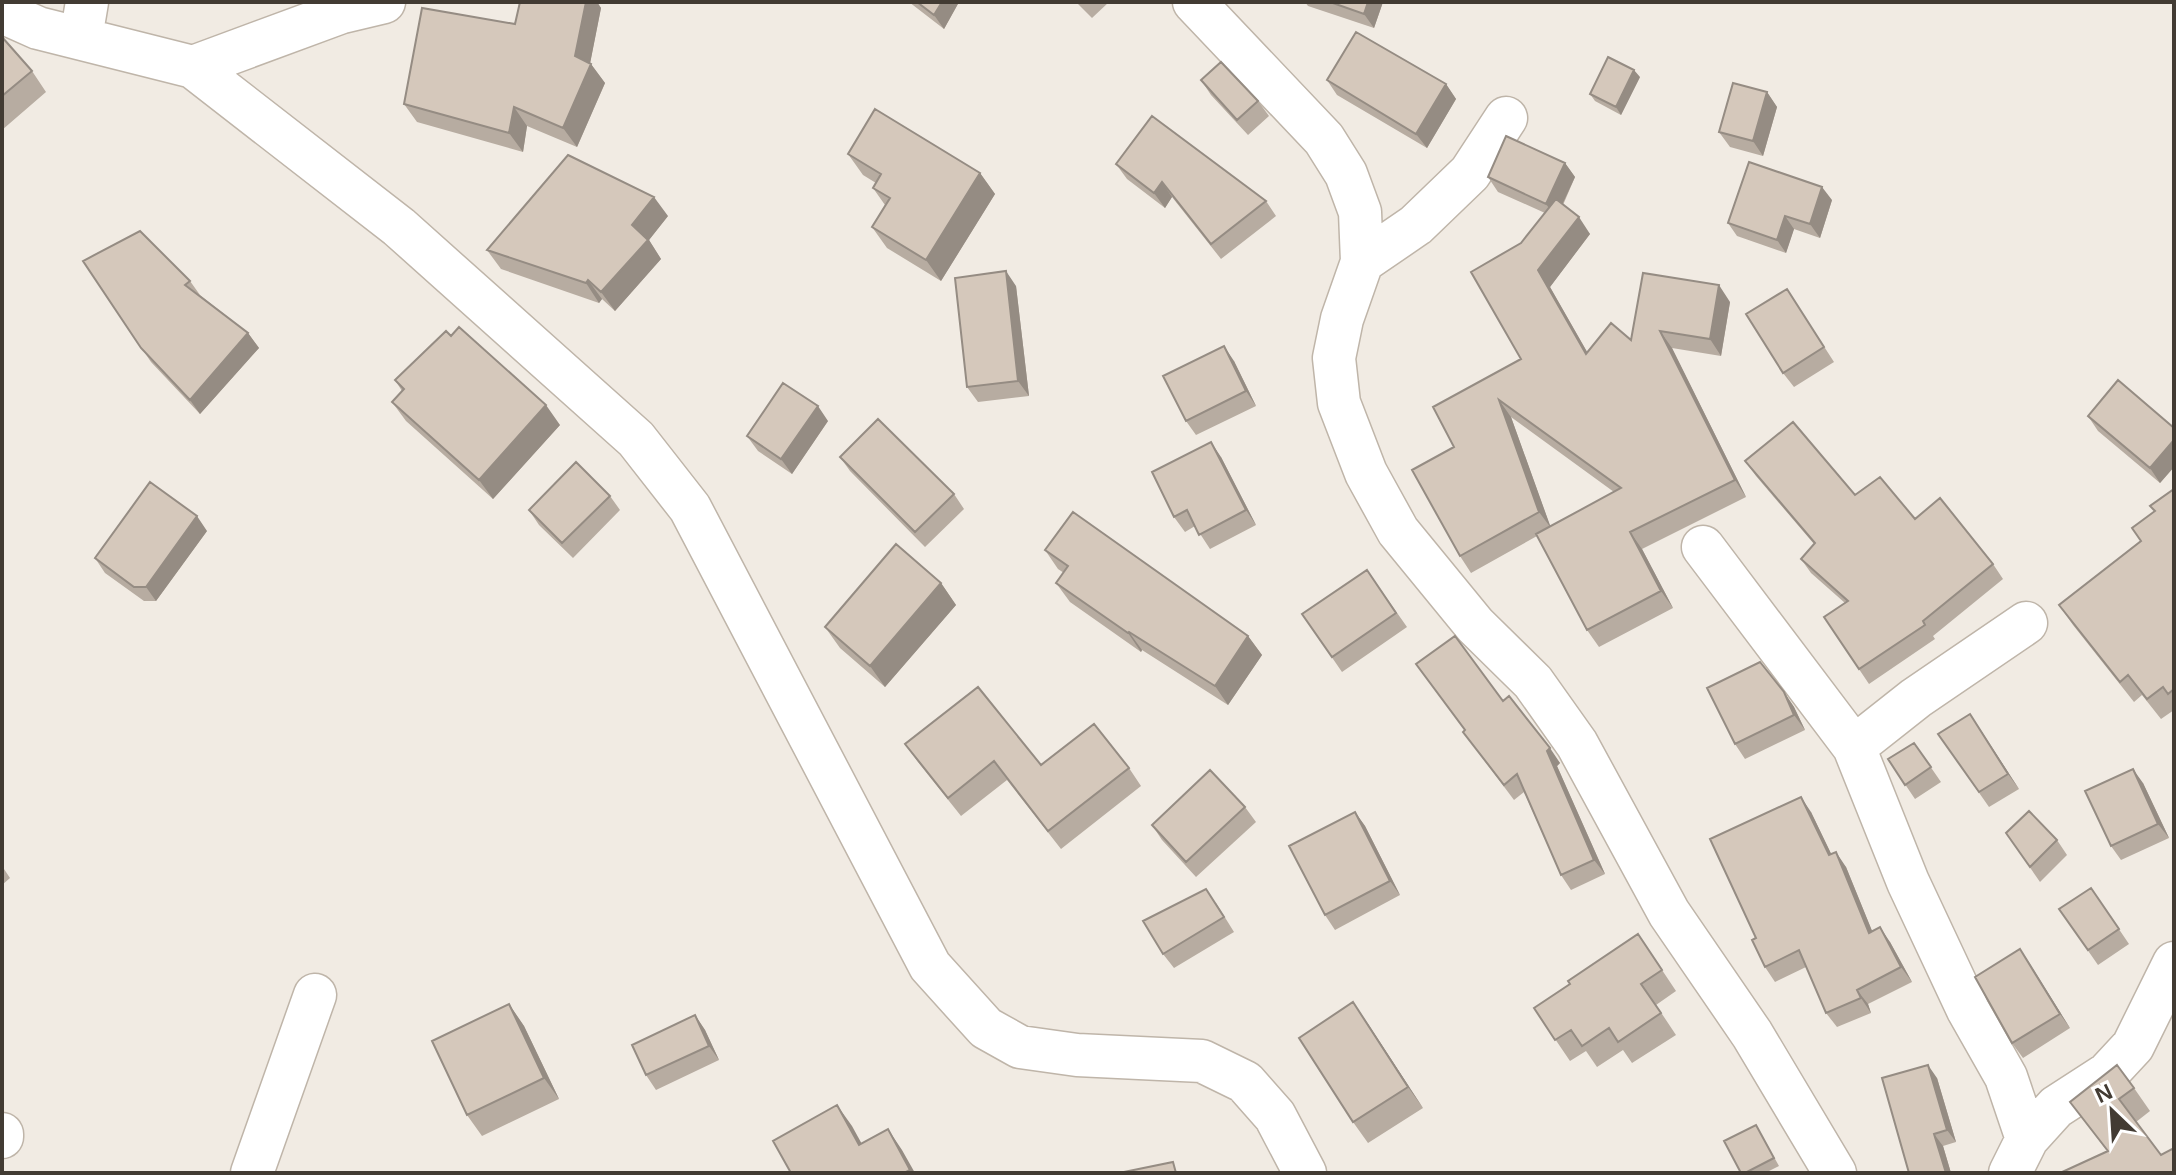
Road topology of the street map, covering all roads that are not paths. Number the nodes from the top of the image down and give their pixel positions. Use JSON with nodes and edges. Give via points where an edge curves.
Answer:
{"nodes":[{"id":1,"x":384,"y":2,"type":"edge"},
{"id":2,"x":1194,"y":2,"type":"edge"},
{"id":3,"x":2,"y":12,"type":"edge"},
{"id":4,"x":84,"y":20,"type":"edge"},
{"id":5,"x":193,"y":67,"type":"junction"},
{"id":6,"x":1506,"y":118,"type":"dead end"},
{"id":7,"x":1362,"y":262,"type":"junction"},
{"id":8,"x":1703,"y":547,"type":"dead end"},
{"id":9,"x":2026,"y":623,"type":"dead end"},
{"id":10,"x":1854,"y":747,"type":"junction"},
{"id":11,"x":2174,"y":963,"type":"edge"},
{"id":12,"x":315,"y":995,"type":"dead end"},
{"id":13,"x":2018,"y":1156,"type":"edge"},
{"id":14,"x":252,"y":1173,"type":"edge"},
{"id":15,"x":1305,"y":1173,"type":"edge"},
{"id":16,"x":1835,"y":1173,"type":"edge"}],
"edges":[{"from":1,"to":5,"type":"street","via":[[342,12]]},
{"from":2,"to":7,"type":"street","via":[[1324,139],[1346,174],[1360,212]]},
{"from":3,"to":4,"type":"street","via":[[38,28]]},
{"from":4,"to":5,"type":"street","via":[[144,57]]},
{"from":5,"to":15,"type":"street","via":[[399,227],[636,439],[690,508],[930,966],[986,1028],[1020,1047],[1202,1061],[1245,1082],[1275,1116]]},
{"from":6,"to":7,"type":"street","via":[[1470,173],[1416,225]]},
{"from":7,"to":16,"type":"street","via":[[1334,358],[1339,403],[1366,473],[1398,531],[1475,625],[1533,682],[1577,744],[1669,913],[1752,1034]]},
{"from":8,"to":10,"type":"street"},
{"from":9,"to":10,"type":"street"},
{"from":10,"to":13,"type":"street","via":[[1908,882],[2006,1077]]},
{"from":11,"to":13,"type":"street","via":[[2133,1046],[2107,1074],[2056,1107]]},
{"from":12,"to":14,"type":"street"}]}
